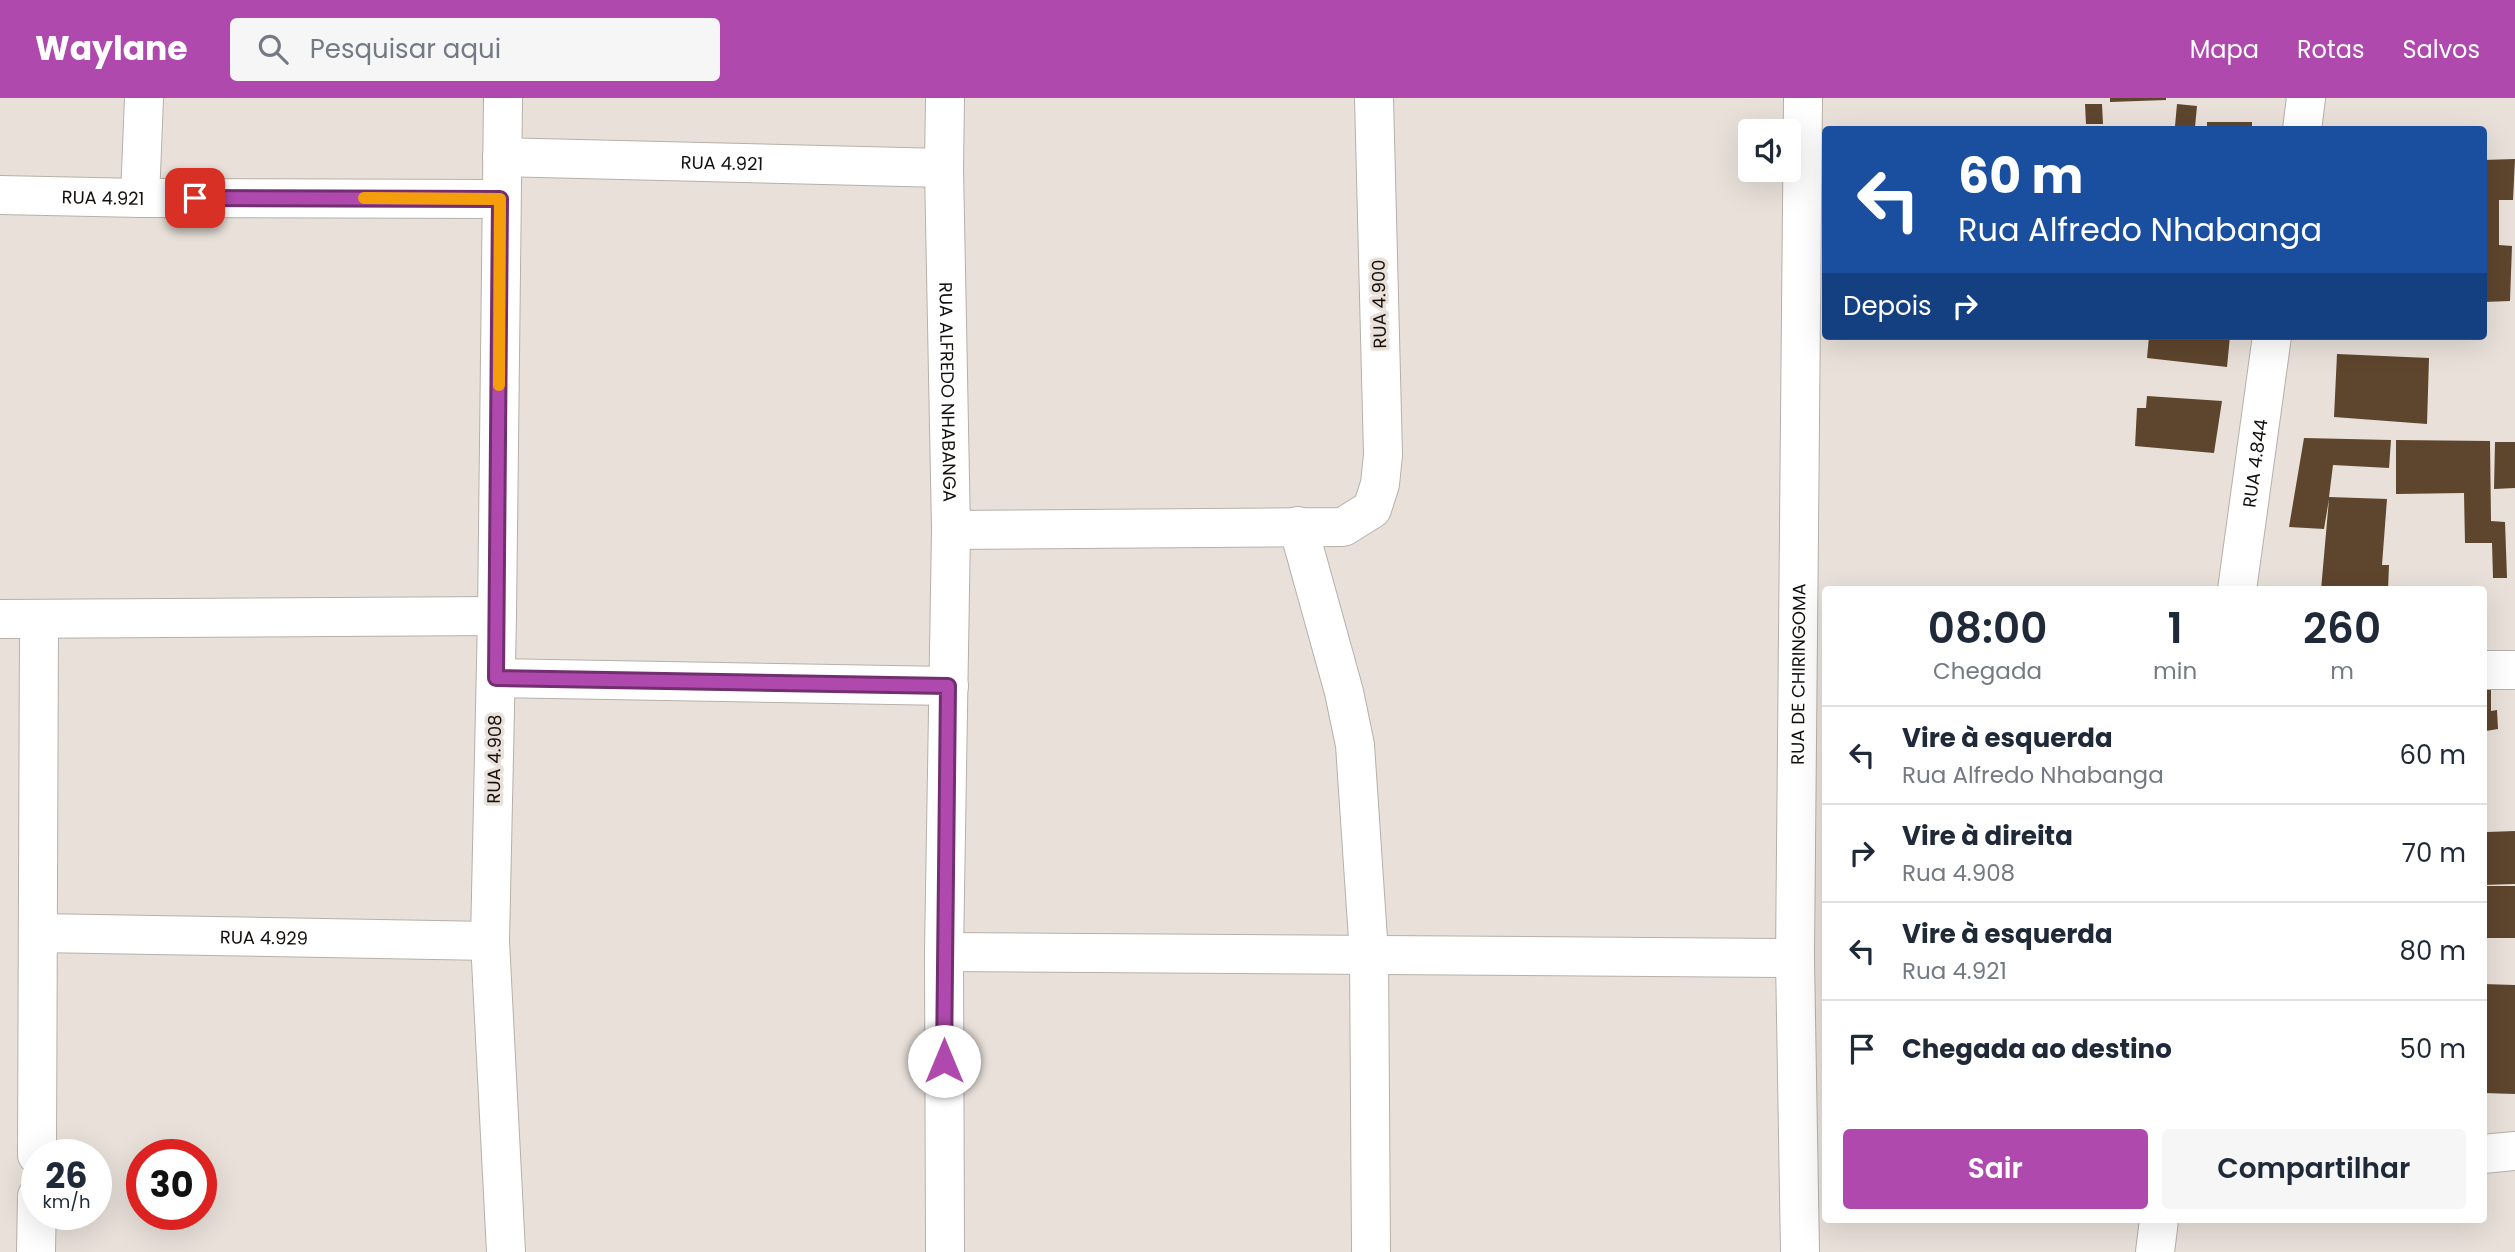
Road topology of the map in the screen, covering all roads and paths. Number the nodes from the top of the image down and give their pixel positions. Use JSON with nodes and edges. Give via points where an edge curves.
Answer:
{"nodes":[{"id":1,"x":144,"y":98,"type":"edge"},
{"id":2,"x":503,"y":98,"type":"edge"},
{"id":3,"x":945,"y":98,"type":"edge"},
{"id":4,"x":1374,"y":98,"type":"edge"},
{"id":5,"x":1803,"y":98,"type":"edge"},
{"id":6,"x":2306,"y":98,"type":"edge"},
{"id":7,"x":2302,"y":126,"type":"edge"},
{"id":8,"x":502,"y":157,"type":"junction"},
{"id":9,"x":944,"y":168,"type":"junction"},
{"id":10,"x":0,"y":195,"type":"edge"},
{"id":11,"x":140,"y":198,"type":"junction"},
{"id":12,"x":500,"y":199,"type":"junction"},
{"id":13,"x":2271,"y":340,"type":"edge"},
{"id":14,"x":1298,"y":526,"type":"junction"},
{"id":15,"x":951,"y":530,"type":"junction"},
{"id":16,"x":2238,"y":586,"type":"edge"},
{"id":17,"x":498,"y":615,"type":"junction"},
{"id":18,"x":38,"y":619,"type":"junction"},
{"id":19,"x":0,"y":620,"type":"edge"},
{"id":20,"x":2487,"y":670,"type":"edge"},
{"id":21,"x":2515,"y":670,"type":"edge"},
{"id":22,"x":496,"y":678,"type":"junction"},
{"id":23,"x":948,"y":686,"type":"junction"},
{"id":24,"x":38,"y":933,"type":"junction"},
{"id":25,"x":490,"y":942,"type":"junction"},
{"id":26,"x":944,"y":952,"type":"junction"},
{"id":27,"x":1369,"y":954,"type":"junction"},
{"id":28,"x":1795,"y":958,"type":"junction"},
{"id":29,"x":37,"y":1139,"type":"edge"},
{"id":30,"x":2515,"y":1151,"type":"edge"},
{"id":31,"x":2487,"y":1154,"type":"edge"},
{"id":32,"x":2159,"y":1223,"type":"edge"},
{"id":33,"x":36,"y":1230,"type":"edge"},
{"id":34,"x":36,"y":1252,"type":"edge"},
{"id":35,"x":506,"y":1252,"type":"edge"},
{"id":36,"x":945,"y":1252,"type":"edge"},
{"id":37,"x":1371,"y":1252,"type":"edge"},
{"id":38,"x":1800,"y":1252,"type":"edge"},
{"id":39,"x":2155,"y":1252,"type":"edge"}],
"edges":[{"from":1,"to":11,"type":"street"},
{"from":2,"to":8,"type":"street","name":"RUA 4.908"},
{"from":3,"to":9,"type":"street","name":"RUA ALFREDO NHABANGA"},
{"from":4,"to":14,"type":"street","name":"RUA 4.900","via":[[1380,484],[1372,509],[1343,527]]},
{"from":5,"to":28,"type":"street","name":"RUA DE CHIRINGOMA"},
{"from":6,"to":7,"type":"street"},
{"from":8,"to":9,"type":"street","name":"RUA 4.921"},
{"from":8,"to":12,"type":"street","name":"RUA 4.908"},
{"from":9,"to":15,"type":"street","name":"RUA ALFREDO NHABANGA"},
{"from":10,"to":11,"type":"street","name":"RUA 4.921"},
{"from":11,"to":12,"type":"street","name":"RUA 4.921"},
{"from":12,"to":17,"type":"street","name":"RUA 4.908"},
{"from":13,"to":16,"type":"street","name":"RUA 4.844"},
{"from":14,"to":15,"type":"street"},
{"from":14,"to":27,"type":"street","via":[[1355,745]]},
{"from":15,"to":23,"type":"street","name":"RUA ALFREDO NHABANGA"},
{"from":17,"to":18,"type":"street"},
{"from":17,"to":22,"type":"street","name":"RUA 4.908"},
{"from":18,"to":19,"type":"street"},
{"from":18,"to":24,"type":"street"},
{"from":20,"to":21,"type":"street"},
{"from":22,"to":23,"type":"street"},
{"from":22,"to":25,"type":"street","name":"RUA 4.908"},
{"from":23,"to":26,"type":"street","name":"RUA ALFREDO NHABANGA"},
{"from":24,"to":25,"type":"street","name":"RUA 4.929"},
{"from":24,"to":29,"type":"street"},
{"from":25,"to":35,"type":"street","name":"RUA 4.908"},
{"from":26,"to":27,"type":"street"},
{"from":26,"to":36,"type":"street","name":"RUA ALFREDO NHABANGA"},
{"from":27,"to":28,"type":"street"},
{"from":27,"to":37,"type":"street"},
{"from":28,"to":38,"type":"street","name":"RUA DE CHIRINGOMA"},
{"from":30,"to":31,"type":"street"},
{"from":32,"to":39,"type":"street"},
{"from":33,"to":34,"type":"street"}]}
